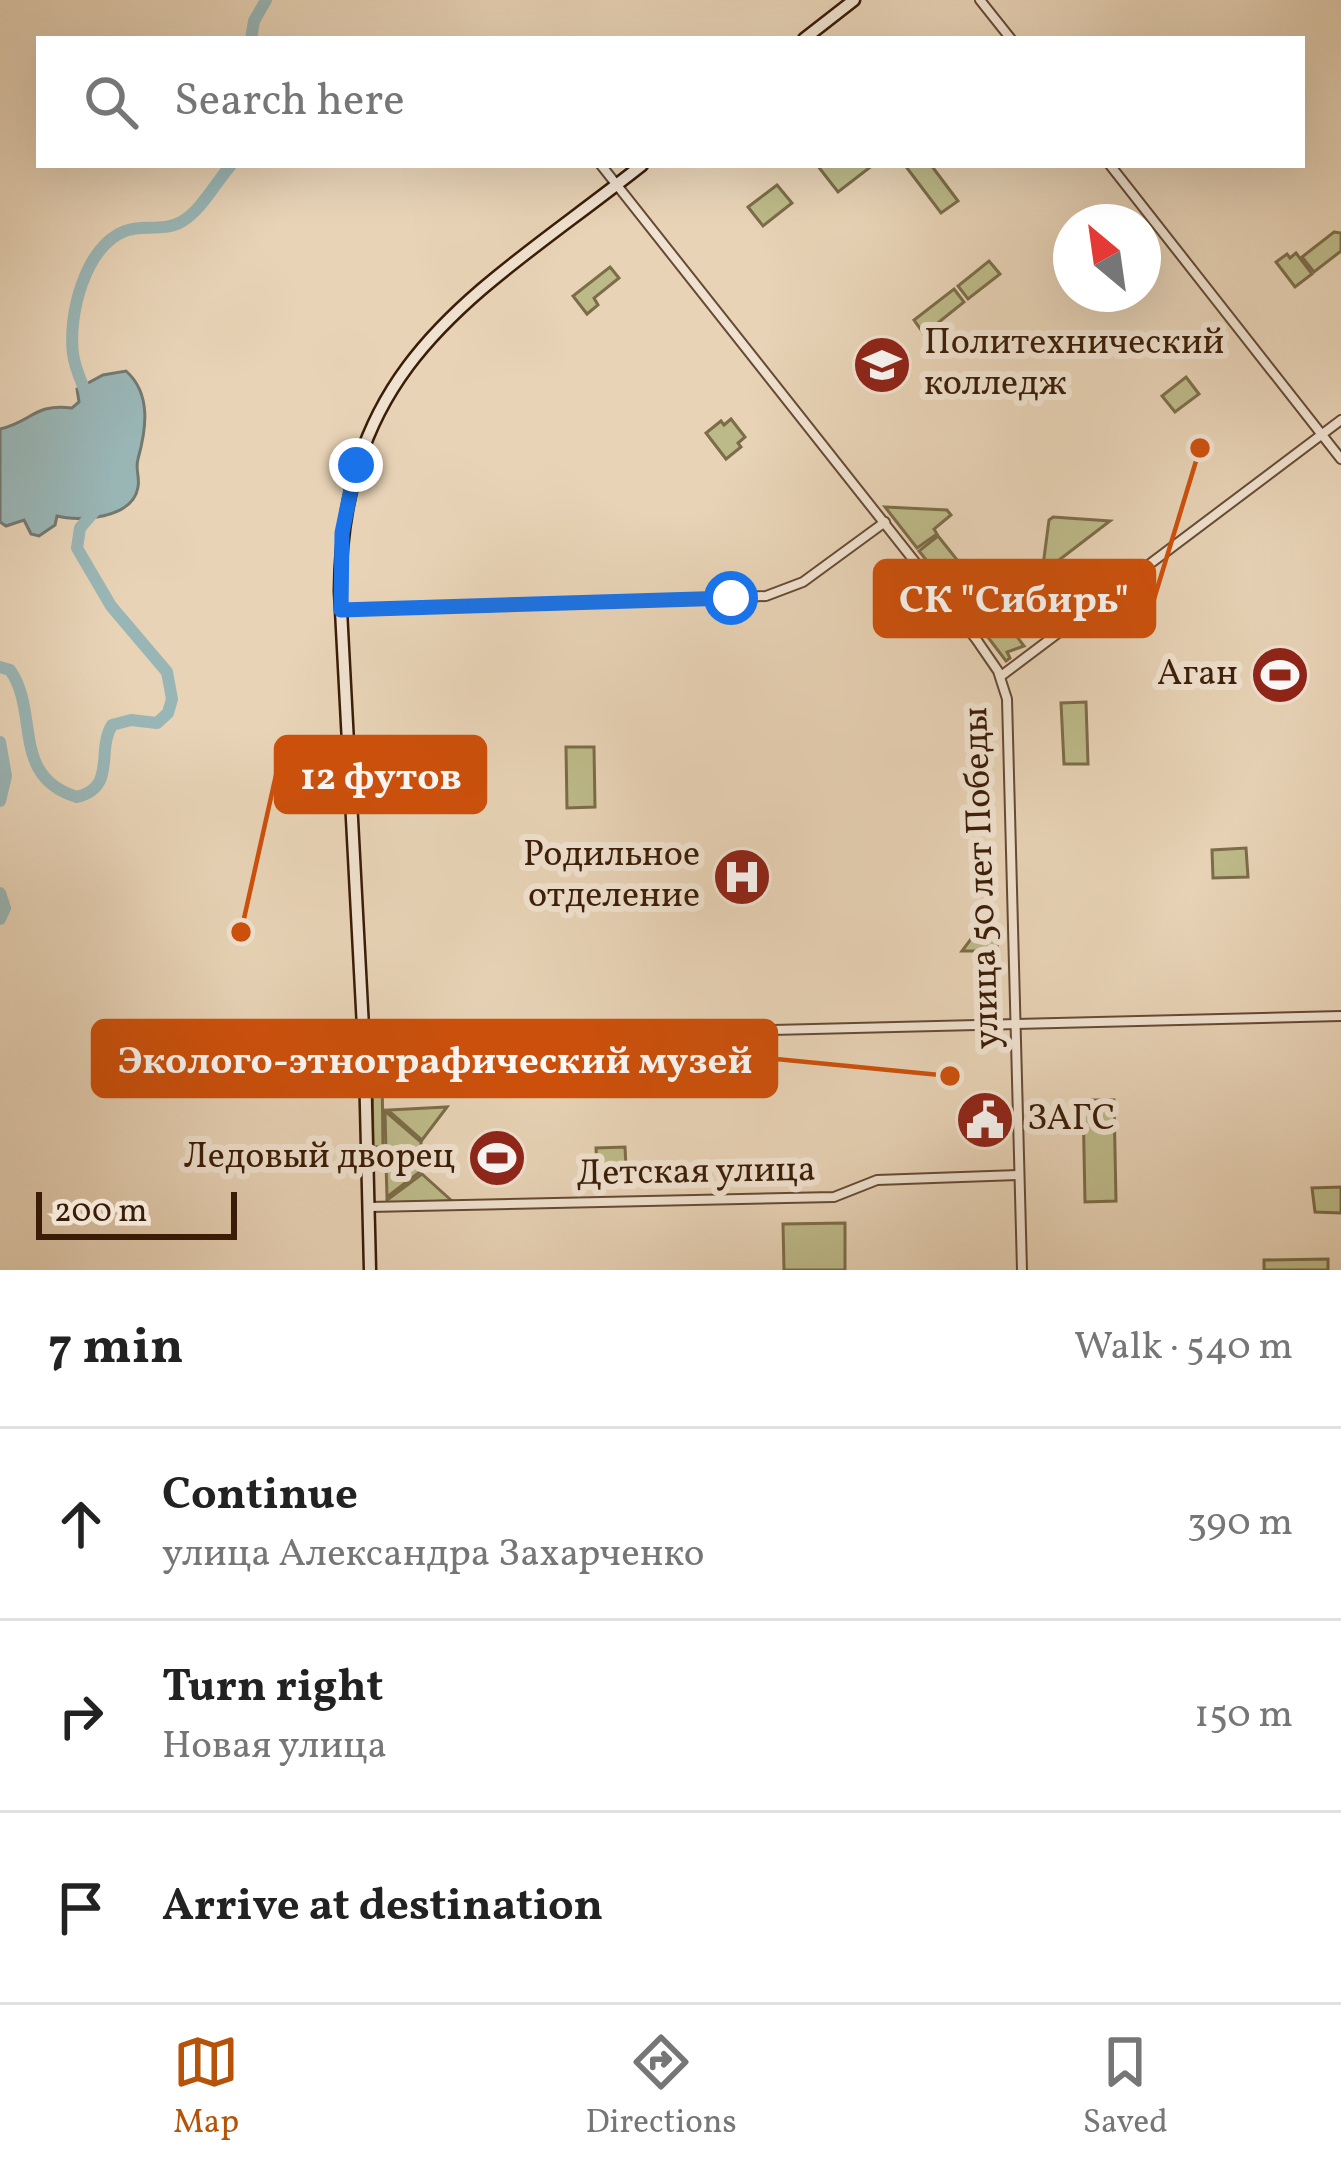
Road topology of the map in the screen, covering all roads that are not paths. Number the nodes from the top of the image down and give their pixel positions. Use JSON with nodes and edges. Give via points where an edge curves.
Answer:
{"nodes":[{"id":1,"x":854,"y":0,"type":"edge"},
{"id":2,"x":980,"y":0,"type":"edge"},
{"id":3,"x":808,"y":36,"type":"edge"},
{"id":4,"x":1009,"y":36,"type":"edge"},
{"id":5,"x":604,"y":168,"type":"edge"},
{"id":6,"x":639,"y":168,"type":"edge"},
{"id":7,"x":1112,"y":168,"type":"edge"},
{"id":8,"x":618,"y":184,"type":"junction"},
{"id":9,"x":1341,"y":420,"type":"edge"},
{"id":10,"x":1322,"y":434,"type":"junction"},
{"id":11,"x":1341,"y":459,"type":"edge"},
{"id":12,"x":885,"y":522,"type":"junction"},
{"id":13,"x":341,"y":610,"type":"junction"},
{"id":14,"x":1000,"y":676,"type":"junction"},
{"id":15,"x":1341,"y":1016,"type":"edge"},
{"id":16,"x":1014,"y":1025,"type":"junction"},
{"id":17,"x":364,"y":1040,"type":"junction"},
{"id":18,"x":1019,"y":1175,"type":"junction"},
{"id":19,"x":369,"y":1207,"type":"junction"},
{"id":20,"x":370,"y":1270,"type":"edge"},
{"id":21,"x":1022,"y":1270,"type":"edge"}],
"edges":[{"from":1,"to":3,"type":"street"},
{"from":2,"to":4,"type":"street"},
{"from":5,"to":8,"type":"street","name":"улица 50 лет Победы"},
{"from":6,"to":8,"type":"street"},
{"from":7,"to":10,"type":"street"},
{"from":8,"to":12,"type":"street","name":"улица 50 лет Победы"},
{"from":8,"to":13,"type":"street","via":[[448,319],[401,373],[366,437],[350,489]]},
{"from":9,"to":10,"type":"street"},
{"from":10,"to":11,"type":"street"},
{"from":10,"to":14,"type":"street"},
{"from":12,"to":13,"type":"street","via":[[803,582],[766,596]]},
{"from":12,"to":14,"type":"street","name":"улица 50 лет Победы"},
{"from":13,"to":17,"type":"street"},
{"from":14,"to":16,"type":"street","name":"улица 50 лет Победы","via":[[1007,699]]},
{"from":15,"to":16,"type":"street"},
{"from":16,"to":17,"type":"street"},
{"from":16,"to":18,"type":"street","name":"улица 50 лет Победы"},
{"from":17,"to":19,"type":"street"},
{"from":18,"to":19,"type":"street","name":"Детская улица","via":[[877,1180],[834,1197]]},
{"from":18,"to":21,"type":"street","name":"улица 50 лет Победы"},
{"from":19,"to":20,"type":"street"}]}
